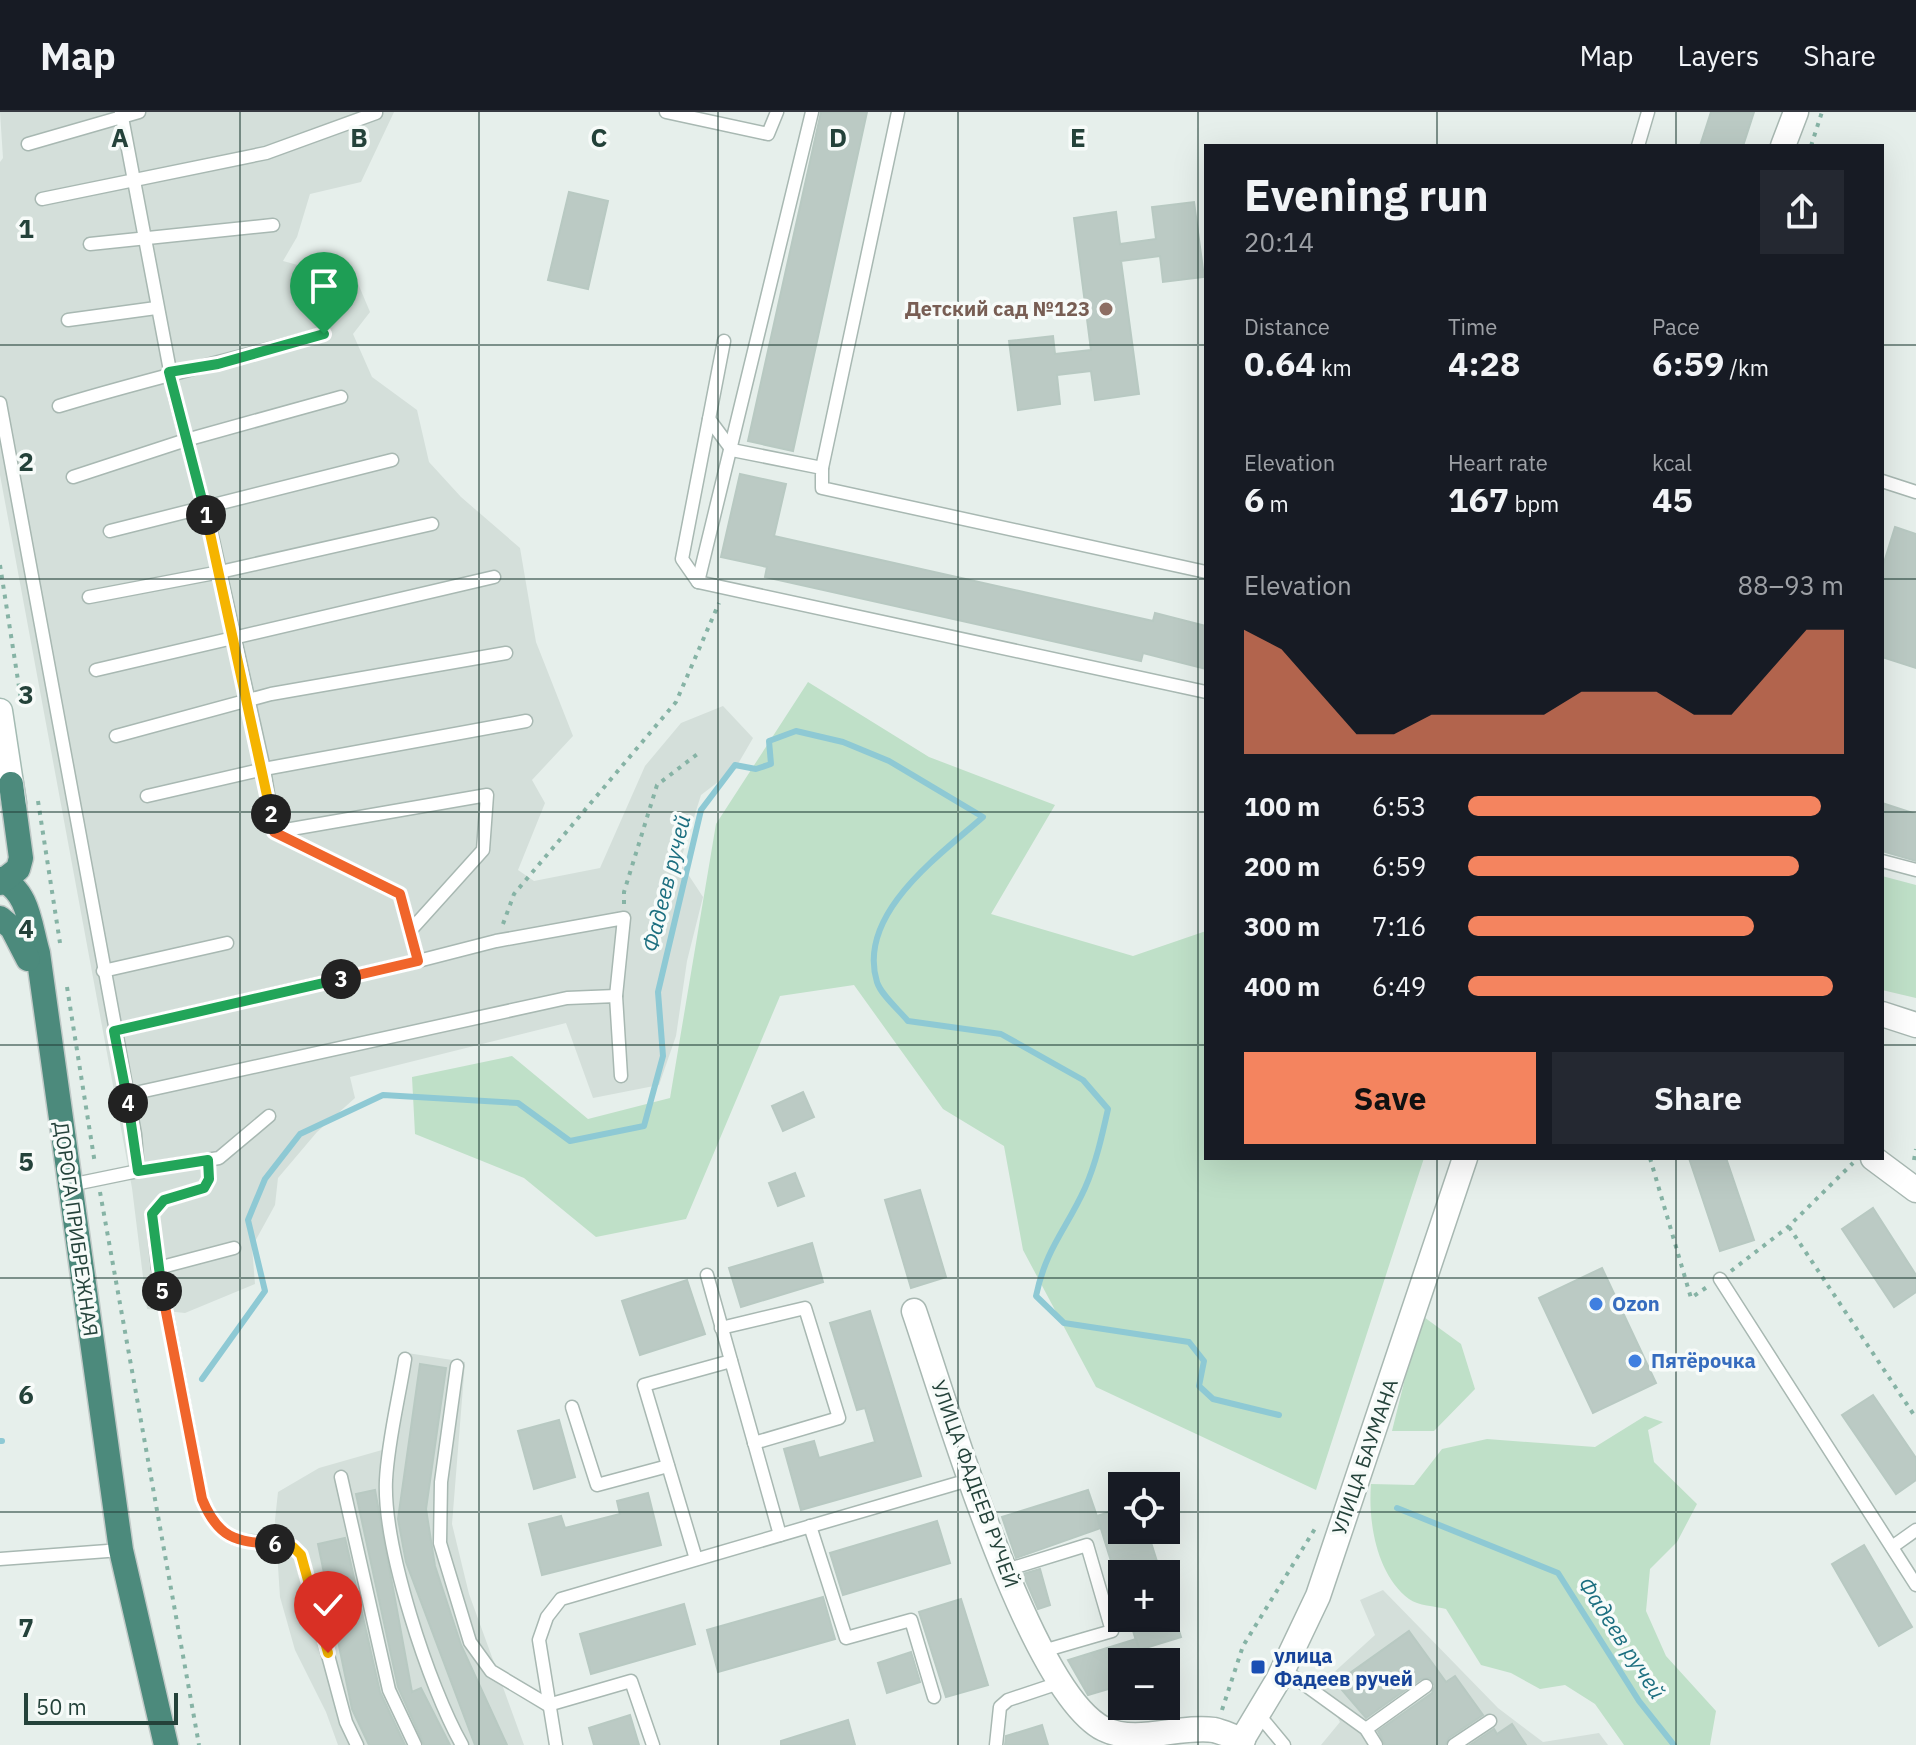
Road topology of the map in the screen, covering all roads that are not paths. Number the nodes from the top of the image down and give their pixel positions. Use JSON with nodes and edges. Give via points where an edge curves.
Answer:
{"nodes":[{"id":1,"x":139,"y":112,"type":"edge"},
{"id":2,"x":666,"y":112,"type":"edge"},
{"id":3,"x":777,"y":112,"type":"edge"},
{"id":4,"x":812,"y":112,"type":"edge"},
{"id":5,"x":898,"y":112,"type":"edge"},
{"id":6,"x":1648,"y":112,"type":"edge"},
{"id":7,"x":1796,"y":112,"type":"edge"},
{"id":8,"x":376,"y":113,"type":"edge"},
{"id":9,"x":122,"y":115,"type":"edge"},
{"id":10,"x":28,"y":144,"type":"dead end"},
{"id":11,"x":1639,"y":144,"type":"edge"},
{"id":12,"x":1784,"y":144,"type":"edge"},
{"id":13,"x":135,"y":181,"type":"junction"},
{"id":14,"x":42,"y":199,"type":"dead end"},
{"id":15,"x":273,"y":225,"type":"dead end"},
{"id":16,"x":144,"y":238,"type":"junction"},
{"id":17,"x":90,"y":244,"type":"dead end"},
{"id":18,"x":156,"y":308,"type":"junction"},
{"id":19,"x":68,"y":320,"type":"dead end"},
{"id":20,"x":324,"y":334,"type":"dead end"},
{"id":21,"x":724,"y":341,"type":"dead end"},
{"id":22,"x":169,"y":372,"type":"junction"},
{"id":23,"x":341,"y":397,"type":"dead end"},
{"id":24,"x":0,"y":403,"type":"edge"},
{"id":25,"x":59,"y":406,"type":"dead end"},
{"id":26,"x":709,"y":419,"type":"junction"},
{"id":27,"x":186,"y":440,"type":"junction"},
{"id":28,"x":732,"y":450,"type":"junction"},
{"id":29,"x":392,"y":460,"type":"dead end"},
{"id":30,"x":822,"y":468,"type":"junction"},
{"id":31,"x":73,"y":477,"type":"dead end"},
{"id":32,"x":1884,"y":482,"type":"edge"},
{"id":33,"x":1916,"y":492,"type":"edge"},
{"id":34,"x":205,"y":510,"type":"junction"},
{"id":35,"x":432,"y":524,"type":"dead end"},
{"id":36,"x":110,"y":531,"type":"dead end"},
{"id":37,"x":220,"y":572,"type":"junction"},
{"id":38,"x":1204,"y":572,"type":"edge"},
{"id":39,"x":494,"y":577,"type":"dead end"},
{"id":40,"x":698,"y":582,"type":"junction"},
{"id":41,"x":89,"y":597,"type":"dead end"},
{"id":42,"x":234,"y":638,"type":"junction"},
{"id":43,"x":506,"y":653,"type":"dead end"},
{"id":44,"x":96,"y":670,"type":"dead end"},
{"id":45,"x":1204,"y":692,"type":"edge"},
{"id":46,"x":248,"y":703,"type":"junction"},
{"id":47,"x":0,"y":711,"type":"edge"},
{"id":48,"x":526,"y":721,"type":"dead end"},
{"id":49,"x":116,"y":736,"type":"dead end"},
{"id":50,"x":264,"y":769,"type":"junction"},
{"id":51,"x":11,"y":784,"type":"junction"},
{"id":52,"x":147,"y":796,"type":"dead end"},
{"id":53,"x":274,"y":832,"type":"junction"},
{"id":54,"x":1884,"y":862,"type":"edge"},
{"id":55,"x":1916,"y":870,"type":"edge"},
{"id":56,"x":2,"y":881,"type":"edge"},
{"id":57,"x":0,"y":918,"type":"edge"},
{"id":58,"x":410,"y":931,"type":"junction"},
{"id":59,"x":227,"y":943,"type":"dead end"},
{"id":60,"x":50,"y":951,"type":"junction"},
{"id":61,"x":418,"y":961,"type":"junction"},
{"id":62,"x":103,"y":971,"type":"junction"},
{"id":63,"x":40,"y":986,"type":"junction"},
{"id":64,"x":616,"y":996,"type":"junction"},
{"id":65,"x":1884,"y":1015,"type":"edge"},
{"id":66,"x":1916,"y":1025,"type":"edge"},
{"id":67,"x":114,"y":1031,"type":"junction"},
{"id":68,"x":621,"y":1076,"type":"dead end"},
{"id":69,"x":126,"y":1095,"type":"junction"},
{"id":70,"x":269,"y":1116,"type":"dead end"},
{"id":71,"x":208,"y":1160,"type":"junction"},
{"id":72,"x":1464,"y":1160,"type":"edge"},
{"id":73,"x":1876,"y":1160,"type":"edge"},
{"id":74,"x":138,"y":1171,"type":"junction"},
{"id":75,"x":70,"y":1185,"type":"junction"},
{"id":76,"x":1916,"y":1190,"type":"edge"},
{"id":77,"x":234,"y":1248,"type":"dead end"},
{"id":78,"x":158,"y":1268,"type":"junction"},
{"id":79,"x":707,"y":1275,"type":"dead end"},
{"id":80,"x":1720,"y":1279,"type":"road end"},
{"id":81,"x":914,"y":1311,"type":"dead end"},
{"id":82,"x":721,"y":1328,"type":"junction"},
{"id":83,"x":405,"y":1359,"type":"dead end"},
{"id":84,"x":731,"y":1361,"type":"junction"},
{"id":85,"x":457,"y":1366,"type":"dead end"},
{"id":86,"x":572,"y":1407,"type":"dead end"},
{"id":87,"x":754,"y":1443,"type":"junction"},
{"id":88,"x":668,"y":1466,"type":"junction"},
{"id":89,"x":341,"y":1477,"type":"dead end"},
{"id":90,"x":972,"y":1479,"type":"junction"},
{"id":91,"x":810,"y":1526,"type":"junction"},
{"id":92,"x":1916,"y":1530,"type":"edge"},
{"id":93,"x":780,"y":1535,"type":"junction"},
{"id":94,"x":1892,"y":1547,"type":"junction"},
{"id":95,"x":121,"y":1550,"type":"junction"},
{"id":96,"x":0,"y":1559,"type":"edge"},
{"id":97,"x":696,"y":1559,"type":"junction"},
{"id":98,"x":1003,"y":1571,"type":"junction"},
{"id":99,"x":1916,"y":1585,"type":"edge"},
{"id":100,"x":1043,"y":1651,"type":"junction"},
{"id":101,"x":1283,"y":1669,"type":"junction"},
{"id":102,"x":1059,"y":1683,"type":"junction"},
{"id":103,"x":1426,"y":1686,"type":"dead end"},
{"id":104,"x":934,"y":1697,"type":"dead end"},
{"id":105,"x":548,"y":1705,"type":"junction"},
{"id":106,"x":1259,"y":1715,"type":"junction"},
{"id":107,"x":1490,"y":1721,"type":"dead end"},
{"id":108,"x":1366,"y":1729,"type":"junction"},
{"id":109,"x":1241,"y":1742,"type":"edge"},
{"id":110,"x":166,"y":1745,"type":"edge"},
{"id":111,"x":357,"y":1745,"type":"edge"},
{"id":112,"x":415,"y":1745,"type":"edge"},
{"id":113,"x":462,"y":1745,"type":"edge"},
{"id":114,"x":556,"y":1745,"type":"edge"},
{"id":115,"x":653,"y":1745,"type":"edge"},
{"id":116,"x":996,"y":1745,"type":"edge"},
{"id":117,"x":1284,"y":1745,"type":"edge"},
{"id":118,"x":1376,"y":1745,"type":"edge"},
{"id":119,"x":1454,"y":1745,"type":"edge"}],
"edges":[{"from":1,"to":9,"type":"lane"},
{"from":2,"to":3,"type":"lane","via":[[768,134]]},
{"from":4,"to":28,"type":"lane"},
{"from":5,"to":30,"type":"lane"},
{"from":6,"to":11,"type":"lane"},
{"from":7,"to":12,"type":"street"},
{"from":8,"to":13,"type":"lane","via":[[266,153]]},
{"from":9,"to":10,"type":"lane"},
{"from":9,"to":13,"type":"lane"},
{"from":13,"to":14,"type":"lane"},
{"from":13,"to":16,"type":"lane"},
{"from":15,"to":16,"type":"lane"},
{"from":16,"to":17,"type":"lane"},
{"from":16,"to":18,"type":"lane"},
{"from":18,"to":19,"type":"lane"},
{"from":18,"to":22,"type":"lane"},
{"from":20,"to":22,"type":"lane"},
{"from":21,"to":26,"type":"lane"},
{"from":22,"to":25,"type":"lane"},
{"from":22,"to":27,"type":"lane"},
{"from":23,"to":27,"type":"lane"},
{"from":24,"to":62,"type":"lane"},
{"from":26,"to":28,"type":"lane"},
{"from":26,"to":40,"type":"lane","via":[[682,559]]},
{"from":27,"to":31,"type":"lane"},
{"from":27,"to":34,"type":"lane"},
{"from":28,"to":30,"type":"lane"},
{"from":28,"to":40,"type":"lane"},
{"from":29,"to":34,"type":"lane"},
{"from":30,"to":38,"type":"lane","via":[[822,488]]},
{"from":32,"to":33,"type":"lane"},
{"from":34,"to":36,"type":"lane"},
{"from":34,"to":37,"type":"lane"},
{"from":35,"to":37,"type":"lane"},
{"from":37,"to":41,"type":"lane"},
{"from":37,"to":42,"type":"lane"},
{"from":39,"to":42,"type":"lane"},
{"from":40,"to":45,"type":"lane"},
{"from":42,"to":44,"type":"lane"},
{"from":42,"to":46,"type":"lane"},
{"from":43,"to":46,"type":"lane","via":[[271,694]]},
{"from":46,"to":49,"type":"lane"},
{"from":46,"to":50,"type":"lane"},
{"from":47,"to":51,"type":"street","name":"ДОРОГА ПРИБРЕЖНАЯ"},
{"from":48,"to":50,"type":"lane"},
{"from":50,"to":52,"type":"lane"},
{"from":50,"to":53,"type":"lane"},
{"from":51,"to":56,"type":"highway","via":[[21,858],[18,869]]},
{"from":51,"to":60,"type":"street","name":"ДОРОГА ПРИБРЕЖНАЯ"},
{"from":53,"to":58,"type":"lane","via":[[400,894]]},
{"from":53,"to":58,"type":"lane","via":[[487,795],[483,850]]},
{"from":54,"to":55,"type":"lane"},
{"from":56,"to":60,"type":"highway","via":[[16,887]]},
{"from":57,"to":63,"type":"highway","via":[[20,942]]},
{"from":58,"to":61,"type":"lane"},
{"from":59,"to":62,"type":"lane"},
{"from":60,"to":63,"type":"highway","name":"ДОРОГА ПРИБРЕЖНАЯ"},
{"from":61,"to":64,"type":"lane","via":[[624,918]]},
{"from":61,"to":67,"type":"lane"},
{"from":62,"to":67,"type":"lane"},
{"from":63,"to":75,"type":"highway","name":"ДОРОГА ПРИБРЕЖНАЯ"},
{"from":64,"to":68,"type":"lane"},
{"from":64,"to":69,"type":"lane","via":[[567,998]]},
{"from":65,"to":66,"type":"street"},
{"from":67,"to":69,"type":"lane"},
{"from":69,"to":74,"type":"lane"},
{"from":70,"to":71,"type":"lane","via":[[219,1158]]},
{"from":71,"to":74,"type":"lane"},
{"from":71,"to":78,"type":"lane","via":[[204,1188],[156,1205],[152,1214]]},
{"from":72,"to":101,"type":"street","name":"УЛИЦА БАУМАНА","via":[[1318,1596]]},
{"from":73,"to":76,"type":"street"},
{"from":74,"to":75,"type":"lane"},
{"from":75,"to":95,"type":"highway","name":"ДОРОГА ПРИБРЕЖНАЯ"},
{"from":77,"to":78,"type":"lane"},
{"from":78,"to":111,"type":"lane","via":[[210,1519],[230,1538],[282,1544],[301,1555],[346,1722]]},
{"from":79,"to":82,"type":"lane"},
{"from":80,"to":94,"type":"lane"},
{"from":81,"to":90,"type":"street","name":"УЛИЦА ФАДЕЕВ РУЧЕЙ"},
{"from":82,"to":84,"type":"lane"},
{"from":82,"to":87,"type":"lane","via":[[805,1308],[839,1418]]},
{"from":83,"to":113,"type":"lane","via":[[386,1482],[397,1568],[445,1716]]},
{"from":84,"to":87,"type":"lane"},
{"from":84,"to":88,"type":"lane","via":[[644,1385]]},
{"from":85,"to":105,"type":"lane","via":[[441,1482],[440,1543],[470,1642],[491,1671]]},
{"from":86,"to":88,"type":"lane","via":[[597,1485]]},
{"from":87,"to":93,"type":"lane"},
{"from":88,"to":97,"type":"lane"},
{"from":89,"to":112,"type":"lane","via":[[389,1690]]},
{"from":90,"to":91,"type":"lane"},
{"from":90,"to":98,"type":"street","name":"УЛИЦА ФАДЕЕВ РУЧЕЙ"},
{"from":91,"to":93,"type":"lane"},
{"from":91,"to":104,"type":"lane","via":[[846,1638],[911,1620]]},
{"from":92,"to":94,"type":"lane"},
{"from":93,"to":97,"type":"lane"},
{"from":94,"to":99,"type":"lane"},
{"from":95,"to":96,"type":"lane"},
{"from":95,"to":110,"type":"highway","name":"ДОРОГА ПРИБРЕЖНАЯ"},
{"from":97,"to":105,"type":"lane","via":[[561,1599],[539,1640]]},
{"from":98,"to":100,"type":"street","name":"УЛИЦА ФАДЕЕВ РУЧЕЙ"},
{"from":98,"to":100,"type":"lane","via":[[1087,1545],[1112,1631]]},
{"from":100,"to":102,"type":"street","name":"УЛИЦА ФАДЕЕВ РУЧЕЙ"},
{"from":101,"to":106,"type":"street","name":"УЛИЦА БАУМАНА"},
{"from":101,"to":108,"type":"lane"},
{"from":102,"to":109,"type":"street","name":"УЛИЦА ФАДЕЕВ РУЧЕЙ","via":[[1081,1714],[1107,1731],[1215,1730]]},
{"from":102,"to":116,"type":"lane","via":[[1000,1707]]},
{"from":103,"to":108,"type":"lane"},
{"from":105,"to":114,"type":"lane"},
{"from":105,"to":115,"type":"lane","via":[[631,1681]]},
{"from":106,"to":109,"type":"street","name":"УЛИЦА БАУМАНА"},
{"from":106,"to":117,"type":"lane"},
{"from":107,"to":119,"type":"lane"},
{"from":108,"to":118,"type":"lane"}]}
